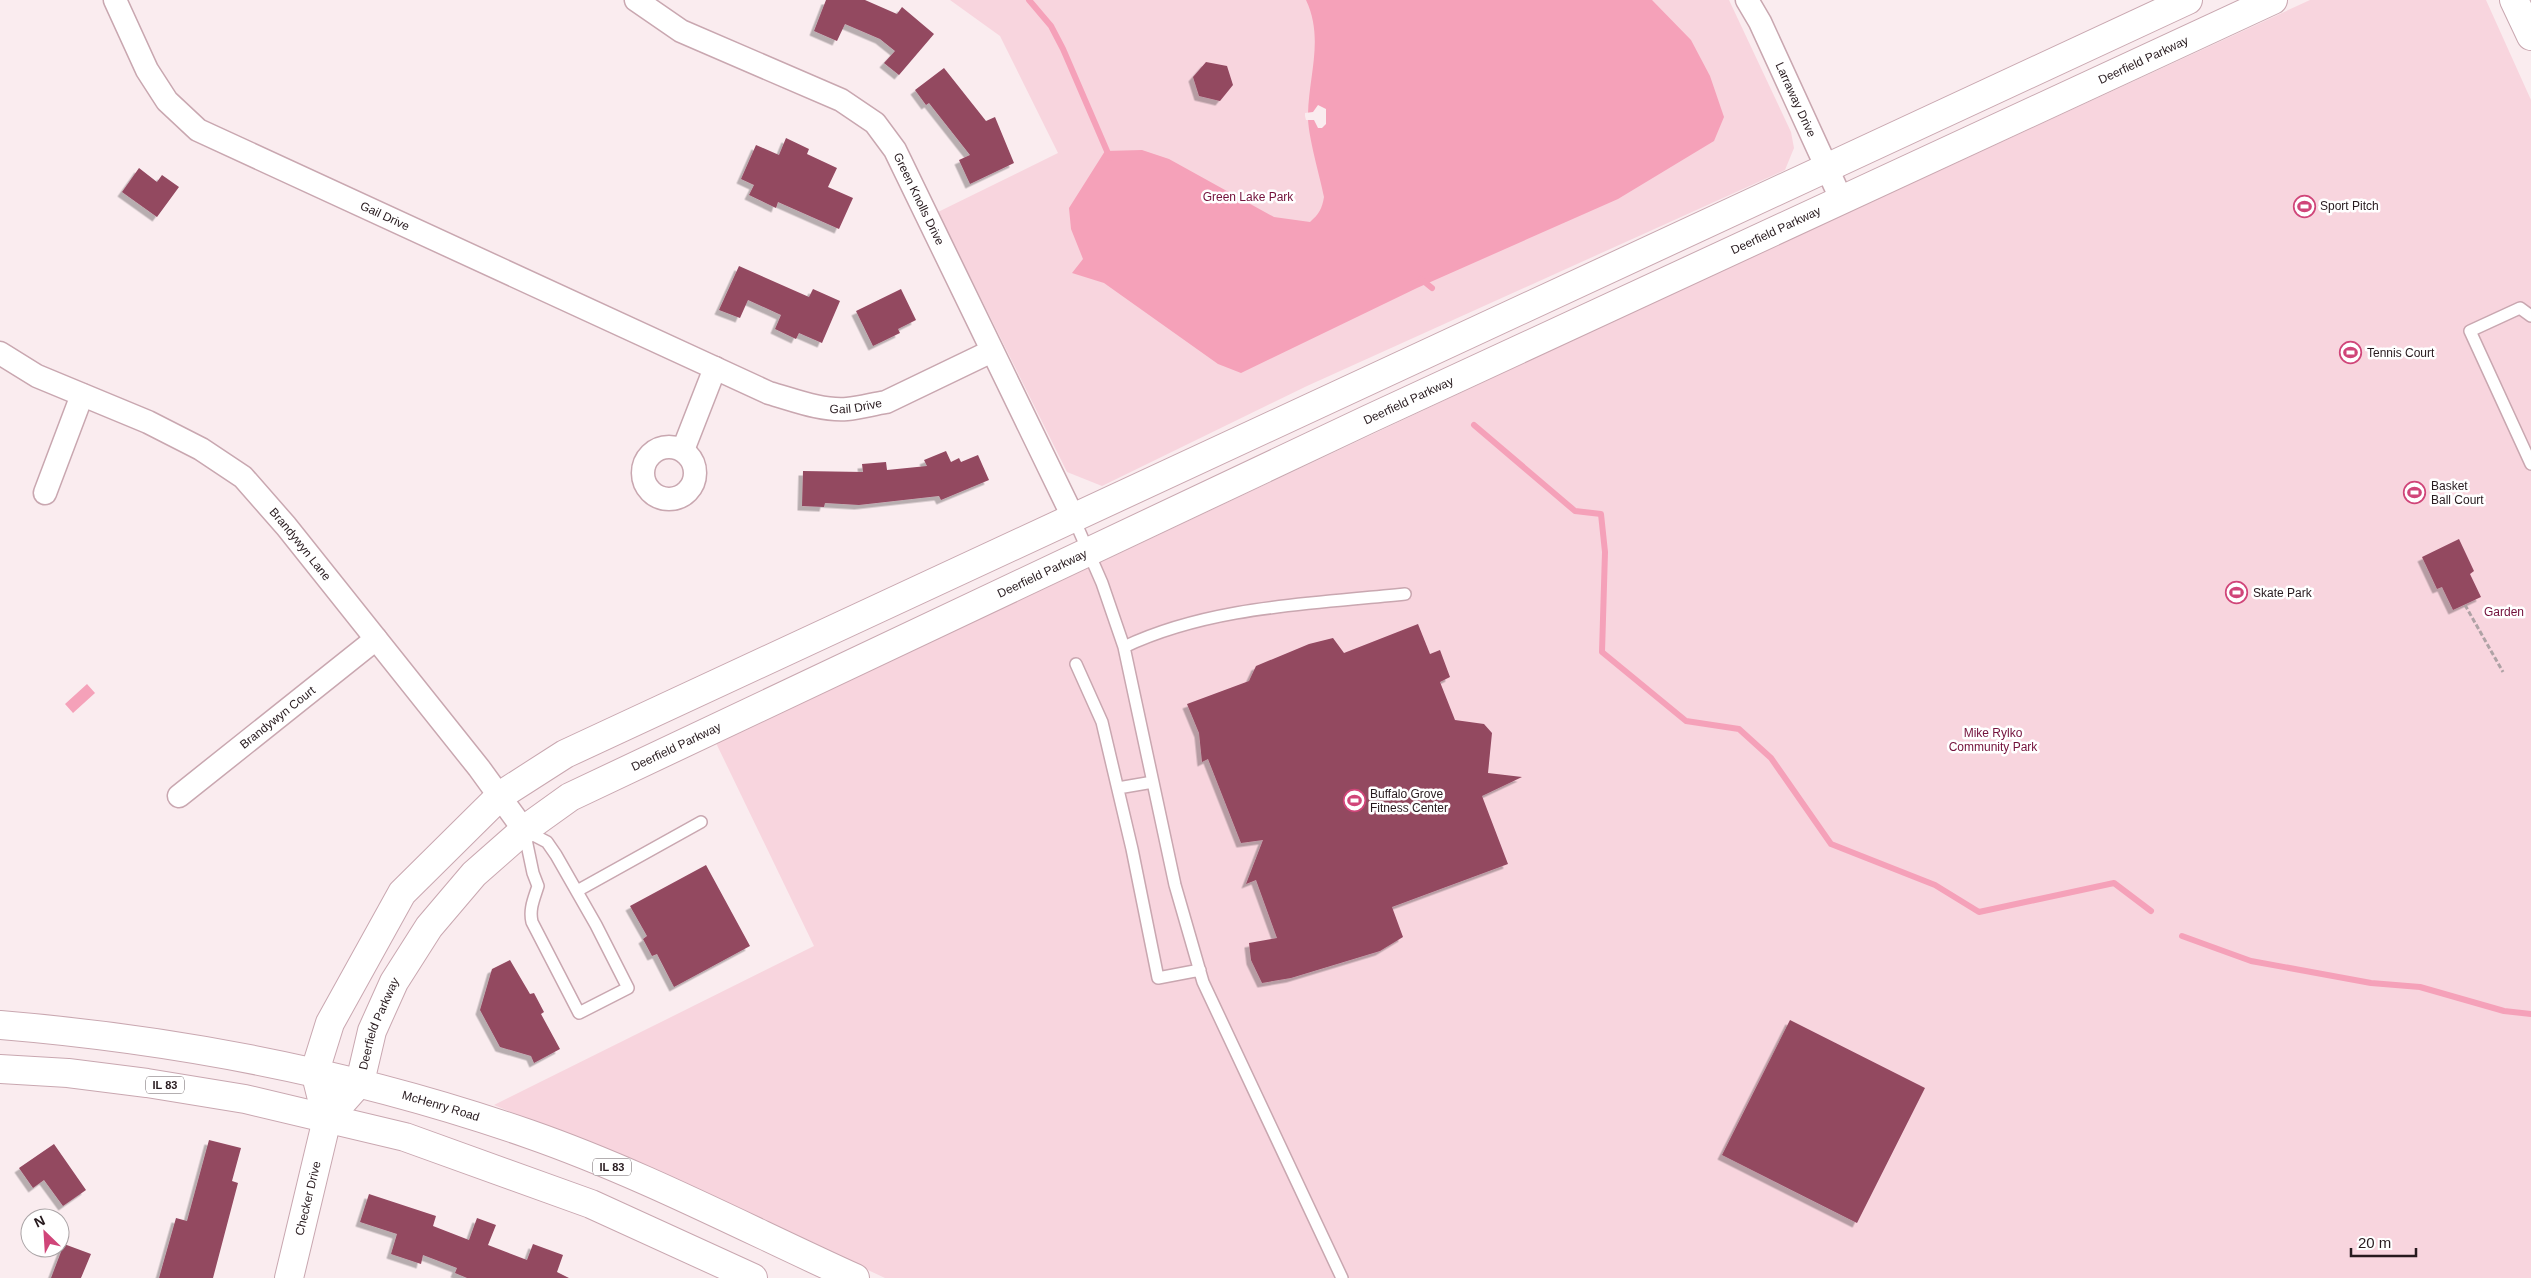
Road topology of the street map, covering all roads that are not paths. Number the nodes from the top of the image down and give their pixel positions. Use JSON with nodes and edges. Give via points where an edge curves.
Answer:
{"nodes":[{"id":1,"x":115,"y":0,"type":"edge"},
{"id":2,"x":636,"y":0,"type":"edge"},
{"id":3,"x":1747,"y":0,"type":"edge"},
{"id":4,"x":2188,"y":0,"type":"edge"},
{"id":5,"x":2274,"y":0,"type":"edge"},
{"id":6,"x":2514,"y":0,"type":"edge"},
{"id":7,"x":2531,"y":36,"type":"edge"},
{"id":8,"x":1825,"y":168,"type":"junction"},
{"id":9,"x":1842,"y":201,"type":"junction"},
{"id":10,"x":2531,"y":316,"type":"edge"},
{"id":11,"x":992,"y":351,"type":"junction"},
{"id":12,"x":0,"y":353,"type":"edge"},
{"id":13,"x":715,"y":368,"type":"junction"},
{"id":14,"x":82,"y":395,"type":"junction"},
{"id":15,"x":683,"y":450,"type":"dead end"},
{"id":16,"x":2531,"y":464,"type":"edge"},
{"id":17,"x":45,"y":493,"type":"dead end"},
{"id":18,"x":1074,"y":519,"type":"junction"},
{"id":19,"x":1089,"y":553,"type":"junction"},
{"id":20,"x":1405,"y":594,"type":"dead end"},
{"id":21,"x":376,"y":638,"type":"junction"},
{"id":22,"x":1124,"y":647,"type":"junction"},
{"id":23,"x":1076,"y":664,"type":"dead end"},
{"id":24,"x":1153,"y":782,"type":"junction"},
{"id":25,"x":1118,"y":788,"type":"junction"},
{"id":26,"x":501,"y":795,"type":"junction"},
{"id":27,"x":179,"y":796,"type":"dead end"},
{"id":28,"x":701,"y":822,"type":"dead end"},
{"id":29,"x":524,"y":830,"type":"junction"},
{"id":30,"x":577,"y":891,"type":"junction"},
{"id":31,"x":1200,"y":970,"type":"junction"},
{"id":32,"x":0,"y":1026,"type":"edge"},
{"id":33,"x":0,"y":1069,"type":"edge"},
{"id":34,"x":314,"y":1071,"type":"junction"},
{"id":35,"x":360,"y":1082,"type":"junction"},
{"id":36,"x":327,"y":1118,"type":"junction"},
{"id":37,"x":289,"y":1278,"type":"edge"},
{"id":38,"x":753,"y":1278,"type":"edge"},
{"id":39,"x":855,"y":1278,"type":"edge"},
{"id":40,"x":1342,"y":1278,"type":"edge"}],
"edges":[{"from":1,"to":13,"type":"street","name":"Gail Drive","via":[[147,70],[167,100],[198,130]]},
{"from":2,"to":11,"type":"street","name":"Green Knolls Drive","via":[[681,30],[841,100],[875,123],[895,150]]},
{"from":3,"to":8,"type":"street","name":"Larraway Drive","via":[[1760,22]]},
{"from":4,"to":8,"type":"main road"},
{"from":5,"to":9,"type":"main road","name":"Deerfield Parkway"},
{"from":6,"to":7,"type":"main road"},
{"from":8,"to":9,"type":"street","name":"Larraway Drive"},
{"from":8,"to":18,"type":"main road"},
{"from":9,"to":19,"type":"main road","name":"Deerfield Parkway","via":[[1369,419]]},
{"from":10,"to":16,"type":"lane","via":[[2520,308],[2470,331]]},
{"from":11,"to":13,"type":"street","name":"Gail Drive","via":[[886,402],[846,409],[812,406],[769,393]]},
{"from":11,"to":18,"type":"street","name":"Green Knolls Drive"},
{"from":12,"to":14,"type":"street","name":"Brandywyn Lane","via":[[37,376]]},
{"from":13,"to":15,"type":"street"},
{"from":14,"to":17,"type":"street"},
{"from":14,"to":21,"type":"street","name":"Brandywyn Lane","via":[[148,422],[201,449],[243,477]]},
{"from":18,"to":19,"type":"lane"},
{"from":18,"to":26,"type":"main road","via":[[565,754]]},
{"from":19,"to":22,"type":"lane"},
{"from":19,"to":29,"type":"main road","name":"Deerfield Parkway","via":[[570,797]]},
{"from":20,"to":22,"type":"lane","via":[[1257,610],[1176,627]]},
{"from":21,"to":26,"type":"street","name":"Brandywyn Lane"},
{"from":21,"to":27,"type":"street","name":"Brandywyn Court"},
{"from":22,"to":24,"type":"lane"},
{"from":23,"to":25,"type":"lane","via":[[1102,722]]},
{"from":24,"to":25,"type":"lane"},
{"from":24,"to":31,"type":"lane","via":[[1175,885]]},
{"from":25,"to":31,"type":"lane","via":[[1158,978]]},
{"from":26,"to":29,"type":"street","name":"Brandywyn Lane"},
{"from":26,"to":34,"type":"main road","via":[[402,893],[330,1023]]},
{"from":28,"to":30,"type":"lane"},
{"from":29,"to":30,"type":"lane","via":[[547,842]]},
{"from":29,"to":30,"type":"lane","via":[[532,873],[538,886],[531,903],[532,922],[579,1013],[628,988]]},
{"from":29,"to":35,"type":"main road","name":"Deerfield Parkway","via":[[474,874],[430,927],[404,966],[372,1031]]},
{"from":31,"to":40,"type":"lane"},
{"from":32,"to":34,"type":"main road","name":"McHenry Road","number":"IL 83","via":[[180,1045]]},
{"from":33,"to":36,"type":"main road","number":"IL 83","via":[[147,1083],[245,1099]]},
{"from":34,"to":35,"type":"main road","name":"McHenry Road","number":"IL 83"},
{"from":34,"to":36,"type":"main road"},
{"from":35,"to":36,"type":"main road","name":"Deerfield Parkway"},
{"from":35,"to":39,"type":"main road","name":"McHenry Road","number":"IL 83","via":[[529,1134],[633,1176]]},
{"from":36,"to":37,"type":"main road","name":"Checker Drive"},
{"from":36,"to":38,"type":"main road","number":"IL 83","via":[[405,1137],[591,1204]]}]}
